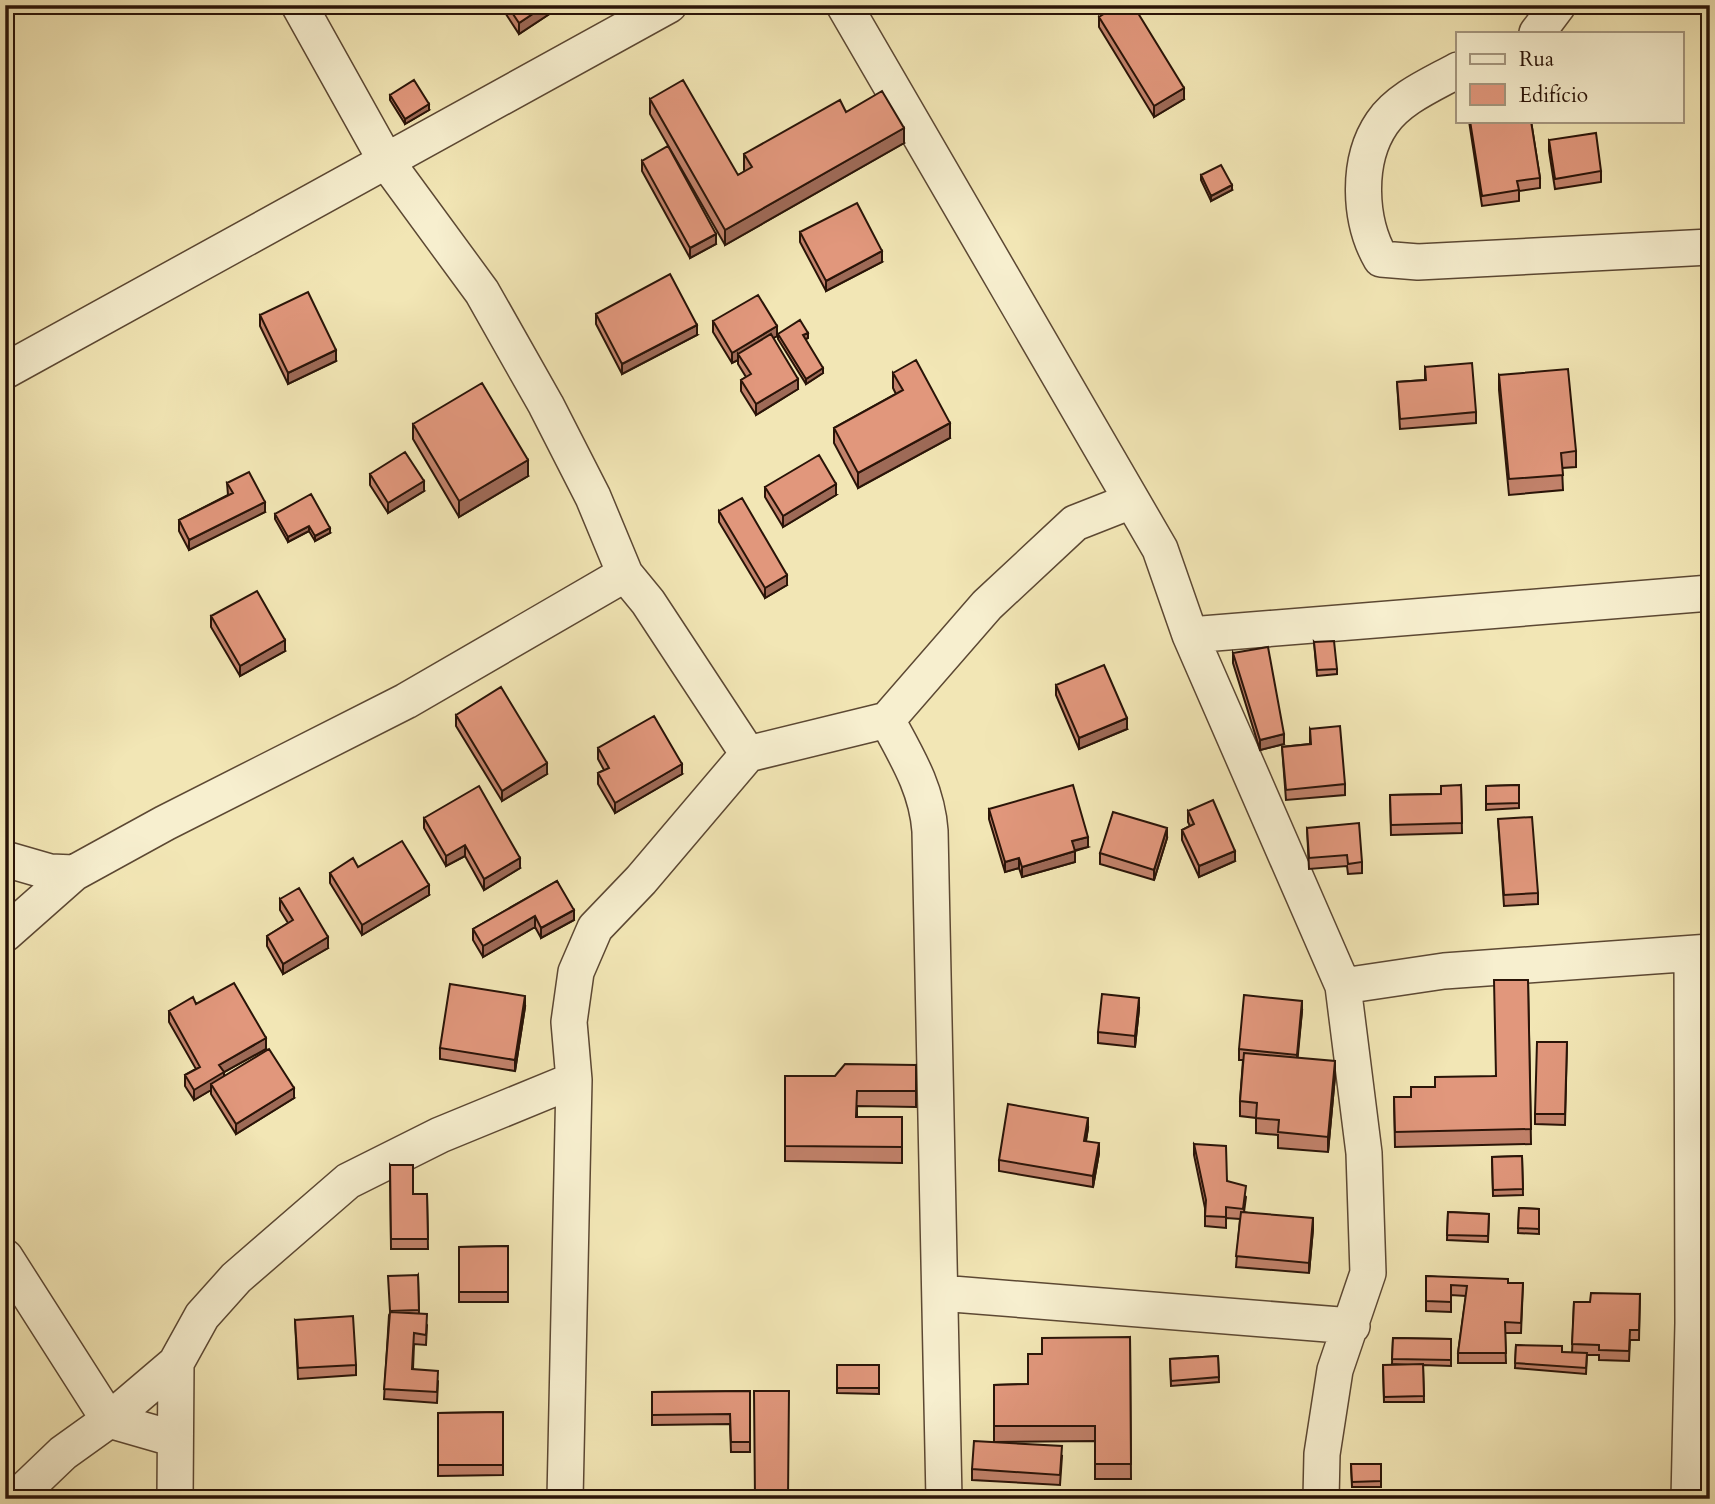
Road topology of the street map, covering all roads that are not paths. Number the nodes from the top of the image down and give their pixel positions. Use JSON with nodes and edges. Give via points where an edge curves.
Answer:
{"nodes":[{"id":1,"x":299,"y":5,"type":"edge"},
{"id":2,"x":669,"y":5,"type":"edge"},
{"id":3,"x":844,"y":5,"type":"edge"},
{"id":4,"x":1558,"y":5,"type":"edge"},
{"id":5,"x":1538,"y":32,"type":"edge"},
{"id":6,"x":1456,"y":71,"type":"edge"},
{"id":7,"x":386,"y":161,"type":"junction"},
{"id":8,"x":1710,"y":247,"type":"edge"},
{"id":9,"x":5,"y":371,"type":"edge"},
{"id":10,"x":1131,"y":501,"type":"junction"},
{"id":11,"x":625,"y":573,"type":"junction"},
{"id":12,"x":1710,"y":593,"type":"edge"},
{"id":13,"x":1190,"y":635,"type":"junction"},
{"id":14,"x":887,"y":720,"type":"junction"},
{"id":15,"x":748,"y":754,"type":"junction"},
{"id":16,"x":5,"y":859,"type":"edge"},
{"id":17,"x":74,"y":873,"type":"junction"},
{"id":18,"x":5,"y":934,"type":"edge"},
{"id":19,"x":1701,"y":953,"type":"edge"},
{"id":20,"x":1343,"y":986,"type":"junction"},
{"id":21,"x":574,"y":1080,"type":"junction"},
{"id":22,"x":5,"y":1257,"type":"edge"},
{"id":23,"x":940,"y":1293,"type":"junction"},
{"id":24,"x":1352,"y":1326,"type":"junction"},
{"id":25,"x":176,"y":1363,"type":"junction"},
{"id":26,"x":109,"y":1420,"type":"junction"},
{"id":27,"x":175,"y":1439,"type":"junction"},
{"id":28,"x":15,"y":1499,"type":"edge"},
{"id":29,"x":175,"y":1499,"type":"edge"},
{"id":30,"x":565,"y":1499,"type":"edge"},
{"id":31,"x":944,"y":1499,"type":"edge"},
{"id":32,"x":1321,"y":1499,"type":"edge"},
{"id":33,"x":1689,"y":1499,"type":"edge"}],
"edges":[{"from":1,"to":7,"type":"street"},
{"from":2,"to":7,"type":"street"},
{"from":3,"to":10,"type":"street"},
{"from":4,"to":5,"type":"street"},
{"from":6,"to":8,"type":"street","via":[[1405,101],[1382,123],[1366,164],[1365,218],[1381,259],[1418,262]]},
{"from":7,"to":9,"type":"street"},
{"from":7,"to":11,"type":"street","via":[[482,292],[546,405]]},
{"from":10,"to":13,"type":"street","via":[[1160,549]]},
{"from":10,"to":14,"type":"street","via":[[1074,523],[987,605]]},
{"from":11,"to":15,"type":"street"},
{"from":11,"to":17,"type":"street","via":[[406,701]]},
{"from":12,"to":13,"type":"street"},
{"from":13,"to":20,"type":"street"},
{"from":14,"to":15,"type":"street"},
{"from":14,"to":23,"type":"street","via":[[922,785],[928,806]]},
{"from":15,"to":21,"type":"street","via":[[642,880],[595,928],[576,972],[569,1022]]},
{"from":16,"to":17,"type":"street","via":[[50,872]]},
{"from":17,"to":18,"type":"street"},
{"from":19,"to":20,"type":"street","via":[[1444,971]]},
{"from":19,"to":33,"type":"street"},
{"from":20,"to":24,"type":"street","via":[[1364,1153],[1368,1273]]},
{"from":21,"to":25,"type":"street","via":[[440,1135],[348,1181],[236,1278],[202,1316]]},
{"from":21,"to":30,"type":"street"},
{"from":22,"to":26,"type":"street"},
{"from":23,"to":24,"type":"street"},
{"from":23,"to":31,"type":"street"},
{"from":24,"to":32,"type":"street","via":[[1335,1370],[1322,1454]]},
{"from":25,"to":26,"type":"street"},
{"from":25,"to":27,"type":"street"},
{"from":26,"to":27,"type":"street"},
{"from":26,"to":28,"type":"street","via":[[63,1453]]},
{"from":27,"to":29,"type":"street"}]}
